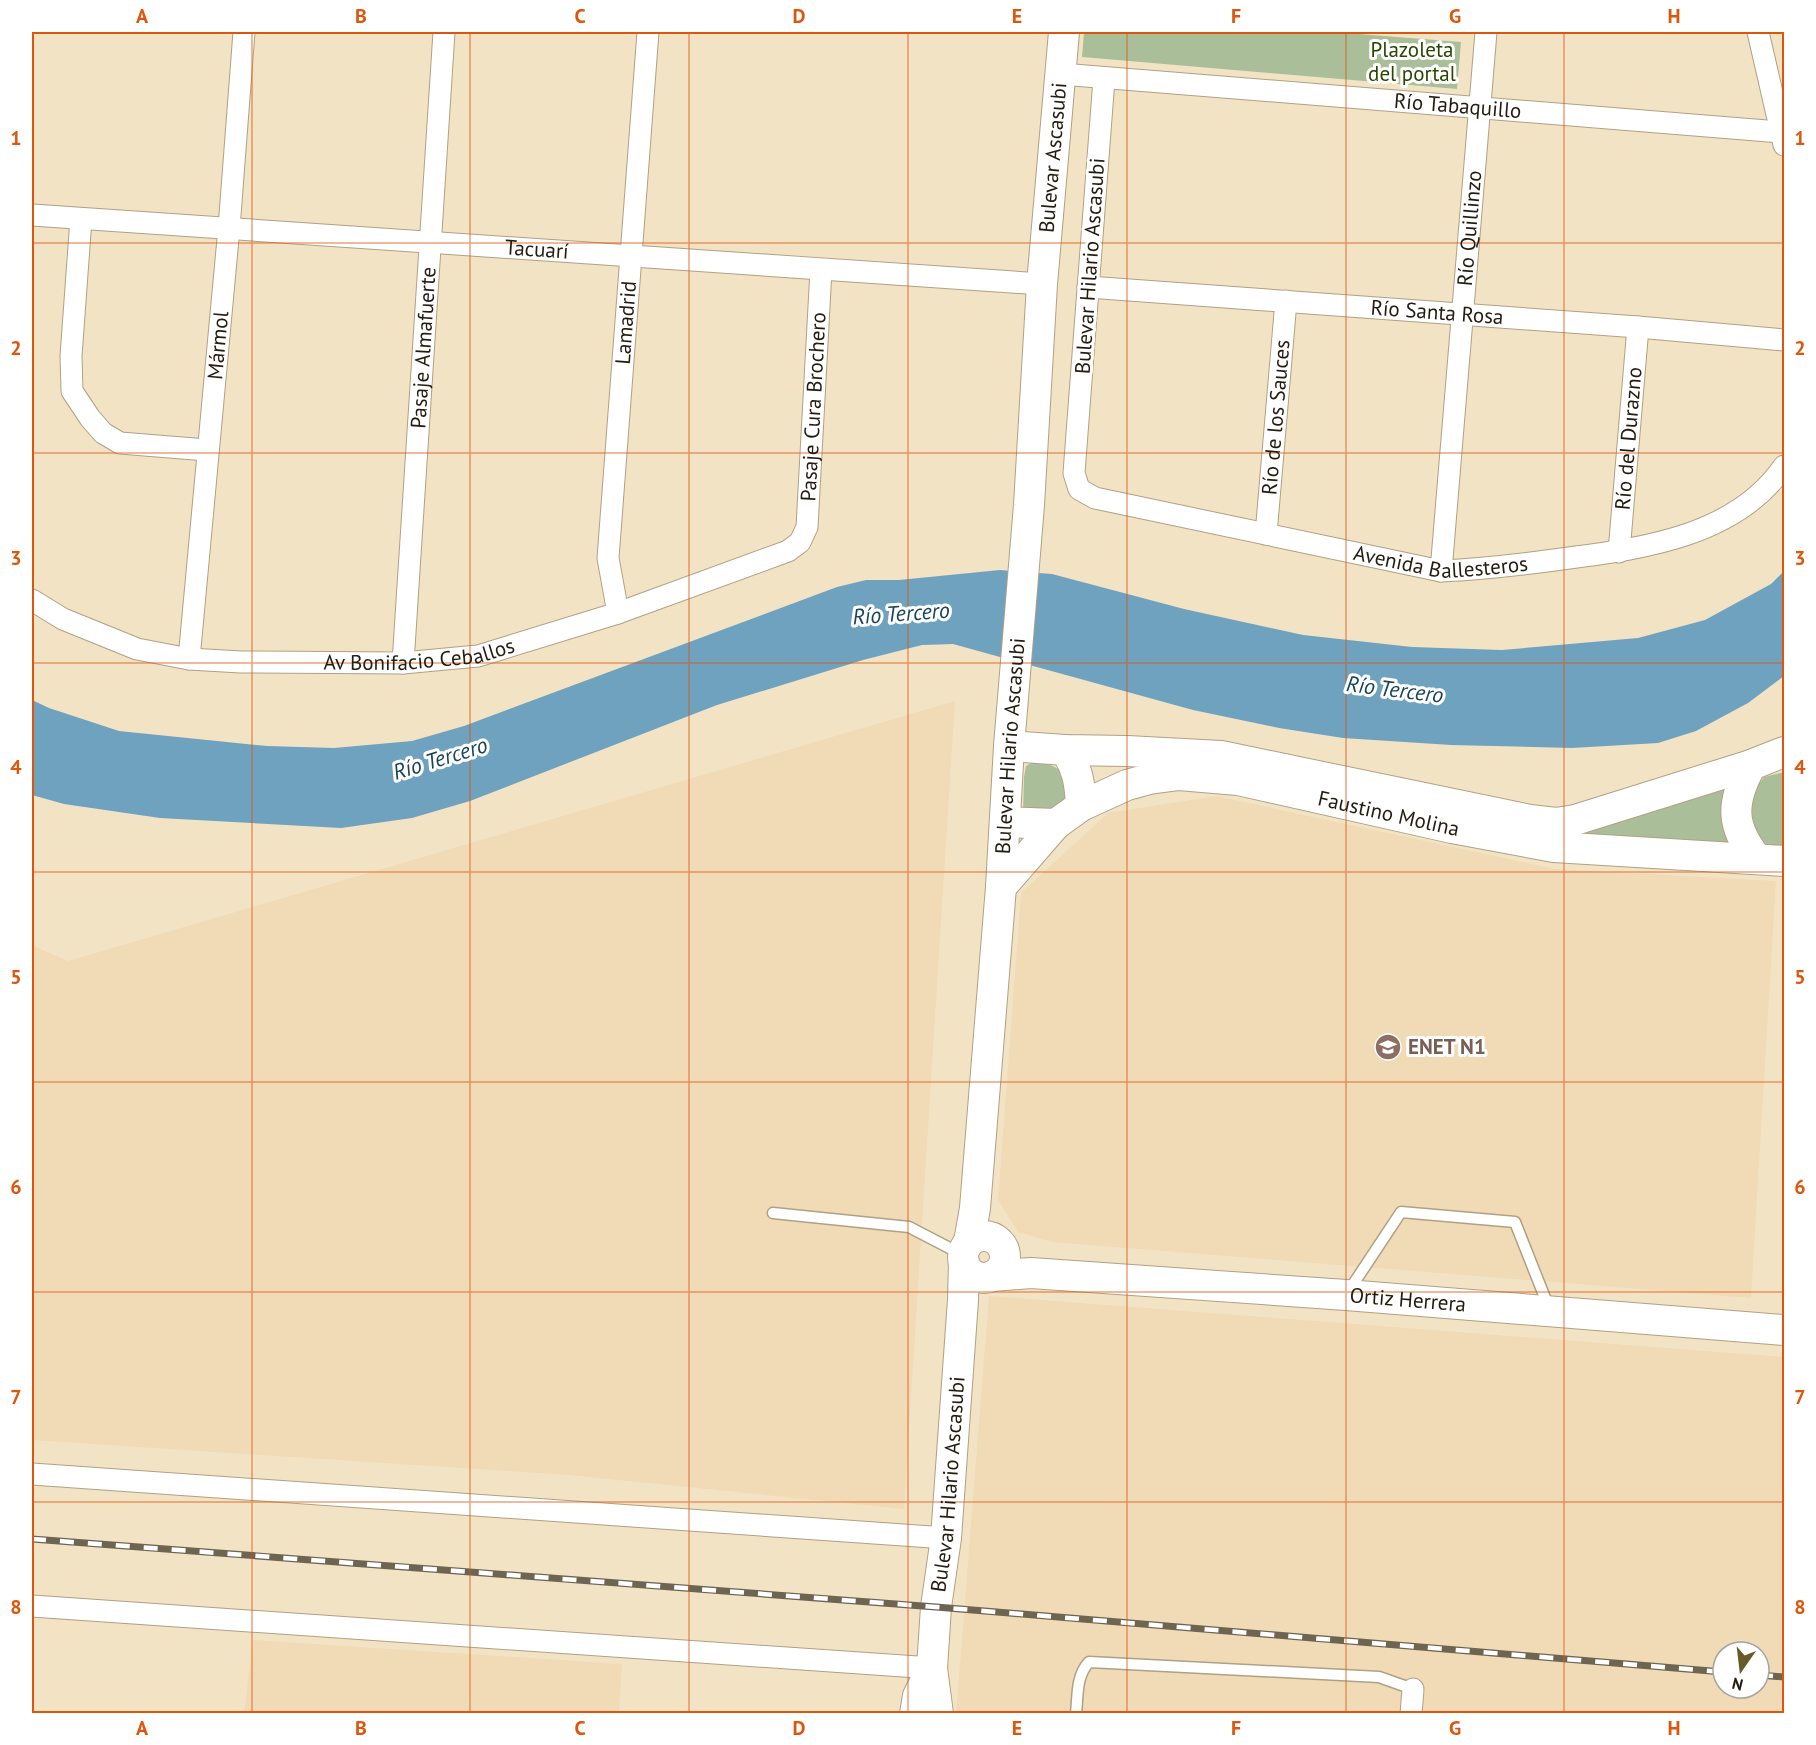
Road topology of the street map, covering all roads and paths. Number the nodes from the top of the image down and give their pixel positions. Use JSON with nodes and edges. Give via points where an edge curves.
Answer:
{"nodes":[{"id":1,"x":243,"y":32,"type":"edge"},
{"id":2,"x":444,"y":32,"type":"edge"},
{"id":3,"x":648,"y":32,"type":"edge"},
{"id":4,"x":1064,"y":32,"type":"edge"},
{"id":5,"x":1486,"y":32,"type":"edge"},
{"id":6,"x":1758,"y":32,"type":"edge"},
{"id":7,"x":1061,"y":75,"type":"junction"},
{"id":8,"x":1104,"y":79,"type":"junction"},
{"id":9,"x":1480,"y":109,"type":"junction"},
{"id":10,"x":1783,"y":139,"type":"edge"},
{"id":11,"x":32,"y":215,"type":"edge"},
{"id":12,"x":81,"y":219,"type":"junction"},
{"id":13,"x":230,"y":228,"type":"junction"},
{"id":14,"x":429,"y":242,"type":"junction"},
{"id":15,"x":632,"y":256,"type":"junction"},
{"id":16,"x":821,"y":270,"type":"junction"},
{"id":17,"x":1042,"y":284,"type":"junction"},
{"id":18,"x":1088,"y":287,"type":"junction"},
{"id":19,"x":1286,"y":301,"type":"junction"},
{"id":20,"x":1461,"y":314,"type":"junction"},
{"id":21,"x":1638,"y":327,"type":"junction"},
{"id":22,"x":1785,"y":340,"type":"edge"},
{"id":23,"x":207,"y":450,"type":"junction"},
{"id":24,"x":1785,"y":466,"type":"edge"},
{"id":25,"x":1079,"y":489,"type":"joint"},
{"id":26,"x":1266,"y":534,"type":"junction"},
{"id":27,"x":800,"y":542,"type":"joint"},
{"id":28,"x":1619,"y":552,"type":"junction"},
{"id":29,"x":1441,"y":571,"type":"junction"},
{"id":30,"x":32,"y":600,"type":"edge"},
{"id":31,"x":618,"y":613,"type":"junction"},
{"id":32,"x":189,"y":659,"type":"junction"},
{"id":33,"x":403,"y":663,"type":"junction"},
{"id":34,"x":1009,"y":746,"type":"junction"},
{"id":35,"x":1065,"y":750,"type":"junction"},
{"id":36,"x":1785,"y":752,"type":"edge"},
{"id":37,"x":1751,"y":765,"type":"junction"},
{"id":38,"x":1081,"y":806,"type":"junction"},
{"id":39,"x":1005,"y":822,"type":"junction"},
{"id":40,"x":1056,"y":824,"type":"junction"},
{"id":41,"x":1771,"y":860,"type":"edge"},
{"id":42,"x":1001,"y":886,"type":"junction"},
{"id":43,"x":772,"y":1213,"type":"dead end"},
{"id":44,"x":978,"y":1263,"type":"junction"},
{"id":45,"x":1346,"y":1295,"type":"junction"},
{"id":46,"x":1550,"y":1311,"type":"junction"},
{"id":47,"x":1785,"y":1330,"type":"edge"},
{"id":48,"x":32,"y":1474,"type":"edge"},
{"id":49,"x":946,"y":1538,"type":"junction"},
{"id":50,"x":32,"y":1606,"type":"edge"},
{"id":51,"x":932,"y":1668,"type":"junction"},
{"id":52,"x":1413,"y":1689,"type":"joint"},
{"id":53,"x":915,"y":1713,"type":"edge"},
{"id":54,"x":938,"y":1713,"type":"edge"},
{"id":55,"x":1076,"y":1713,"type":"edge"},
{"id":56,"x":1411,"y":1713,"type":"edge"}],
"edges":[{"from":1,"to":13,"type":"street","name":"Mármol"},
{"from":2,"to":14,"type":"street","name":"Pasaje Almafuerte"},
{"from":3,"to":15,"type":"street","name":"Lamadrid"},
{"from":4,"to":7,"type":"main road","name":"Bulevar Ascasubi"},
{"from":5,"to":9,"type":"street","name":"Río Quillinzo"},
{"from":6,"to":10,"type":"street"},
{"from":7,"to":8,"type":"street","name":"Río Tabaquillo"},
{"from":7,"to":17,"type":"main road","name":"Bulevar Ascasubi"},
{"from":8,"to":9,"type":"street","name":"Río Tabaquillo"},
{"from":8,"to":18,"type":"street","name":"Bulevar Hilario Ascasubi"},
{"from":9,"to":10,"type":"street","name":"Río Tabaquillo"},
{"from":9,"to":20,"type":"street","name":"Río Quillinzo"},
{"from":11,"to":12,"type":"street","name":"Tacuarí"},
{"from":12,"to":13,"type":"street","name":"Tacuarí"},
{"from":12,"to":23,"type":"street","via":[[72,390],[96,426],[120,443]]},
{"from":13,"to":14,"type":"street","name":"Tacuarí"},
{"from":13,"to":23,"type":"street","name":"Mármol"},
{"from":14,"to":15,"type":"street","name":"Tacuarí"},
{"from":14,"to":33,"type":"street","name":"Pasaje Almafuerte"},
{"from":15,"to":16,"type":"street","name":"Tacuarí"},
{"from":15,"to":31,"type":"street","name":"Lamadrid","via":[[608,558]]},
{"from":16,"to":17,"type":"street","name":"Tacuarí"},
{"from":16,"to":27,"type":"street","name":"Pasaje Cura Brochero","via":[[807,527]]},
{"from":17,"to":34,"type":"main road","name":"Bulevar Hilario Ascasubi"},
{"from":18,"to":19,"type":"street","name":"Río Santa Rosa"},
{"from":18,"to":25,"type":"street","name":"Bulevar Hilario Ascasubi","via":[[1074,473]]},
{"from":19,"to":20,"type":"street","name":"Río Santa Rosa"},
{"from":19,"to":26,"type":"street","name":"Río de los Sauces"},
{"from":20,"to":21,"type":"street","name":"Río Santa Rosa"},
{"from":20,"to":29,"type":"street","name":"Río Quillinzo"},
{"from":21,"to":22,"type":"street","name":"Río Santa Rosa"},
{"from":21,"to":28,"type":"street","name":"Río del Durazno"},
{"from":23,"to":32,"type":"street","name":"Mármol"},
{"from":24,"to":28,"type":"street","name":"Avenida Ballesteros","via":[[1752,502],[1702,530]]},
{"from":25,"to":26,"type":"street","name":"Avenida Ballesteros","via":[[1095,498]]},
{"from":26,"to":29,"type":"street","name":"Avenida Ballesteros"},
{"from":27,"to":31,"type":"street","name":"Av Bonifacio Ceballos","via":[[788,551]]},
{"from":28,"to":29,"type":"street","name":"Avenida Ballesteros","via":[[1490,569]]},
{"from":30,"to":32,"type":"street","name":"Av Bonifacio Ceballos","via":[[63,619],[137,649]]},
{"from":31,"to":33,"type":"street","name":"Av Bonifacio Ceballos","via":[[478,656]]},
{"from":32,"to":33,"type":"street","name":"Av Bonifacio Ceballos"},
{"from":34,"to":35,"type":"main road","name":"Faustino Molina"},
{"from":34,"to":39,"type":"main road","name":"Bulevar Hilario Ascasubi"},
{"from":35,"to":37,"type":"main road","name":"Faustino Molina","via":[[1221,756],[1556,823]]},
{"from":35,"to":38,"type":"main road","via":[[1078,776]]},
{"from":36,"to":37,"type":"main road","name":"Faustino Molina"},
{"from":37,"to":41,"type":"main road","via":[[1736,800],[1736,818],[1743,839]]},
{"from":38,"to":40,"type":"main road","name":"Faustino Molina"},
{"from":38,"to":41,"type":"main road","name":"Faustino Molina","via":[[1149,779],[1205,776],[1554,847]]},
{"from":39,"to":40,"type":"main road"},
{"from":39,"to":42,"type":"main road","name":"Bulevar Hilario Ascasubi"},
{"from":40,"to":42,"type":"main road","name":"Faustino Molina"},
{"from":42,"to":44,"type":"main road","name":"Bulevar Hilario Ascasubi","via":[[975,1208]]},
{"from":43,"to":44,"type":"lane","via":[[909,1227]]},
{"from":44,"to":45,"type":"main road","name":"Ortiz Herrera","via":[[1031,1273]]},
{"from":44,"to":49,"type":"main road","name":"Bulevar Hilario Ascasubi"},
{"from":45,"to":46,"type":"main road","name":"Ortiz Herrera"},
{"from":45,"to":46,"type":"lane","via":[[1401,1212],[1515,1222]]},
{"from":46,"to":47,"type":"main road","name":"Ortiz Herrera"},
{"from":48,"to":49,"type":"street"},
{"from":49,"to":51,"type":"main road","name":"Bulevar Hilario Ascasubi"},
{"from":50,"to":51,"type":"street"},
{"from":51,"to":53,"type":"main road","name":"Bulevar Hilario Ascasubi","via":[[918,1696]]},
{"from":51,"to":54,"type":"main road","name":"Bulevar Hilario Ascasubi"},
{"from":52,"to":55,"type":"lane","via":[[1379,1677],[1089,1662],[1080,1676]]},
{"from":52,"to":56,"type":"street"}]}
